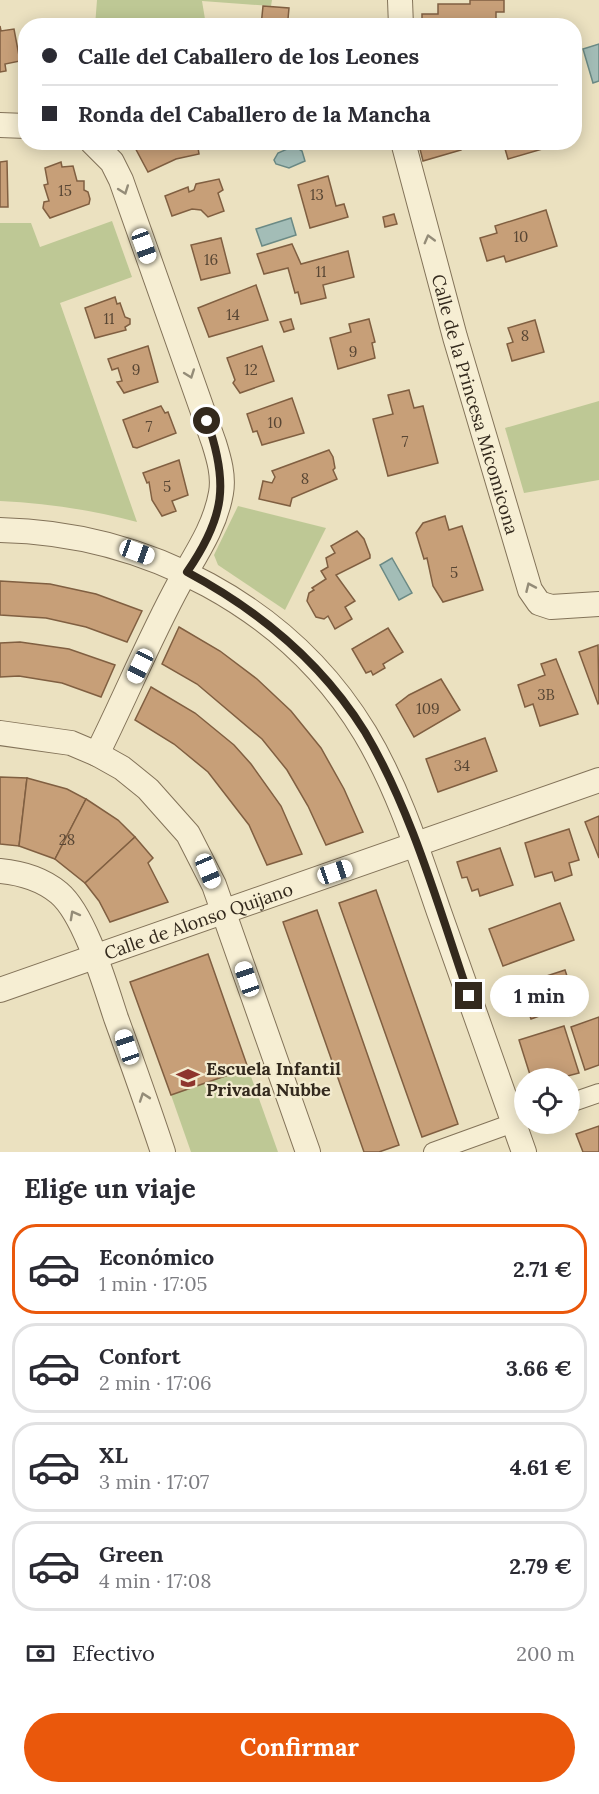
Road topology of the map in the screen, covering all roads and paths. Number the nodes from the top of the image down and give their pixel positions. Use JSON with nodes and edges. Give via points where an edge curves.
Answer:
{"nodes":[{"id":1,"x":400,"y":0,"type":"edge"},
{"id":2,"x":401,"y":18,"type":"edge"},
{"id":3,"x":0,"y":125,"type":"edge"},
{"id":4,"x":18,"y":126,"type":"edge"},
{"id":5,"x":101,"y":150,"type":"edge"},
{"id":6,"x":405,"y":150,"type":"edge"},
{"id":7,"x":0,"y":530,"type":"edge"},
{"id":8,"x":187,"y":572,"type":"junction"},
{"id":9,"x":599,"y":604,"type":"edge"},
{"id":10,"x":0,"y":733,"type":"edge"},
{"id":11,"x":97,"y":754,"type":"junction"},
{"id":12,"x":599,"y":780,"type":"edge"},
{"id":13,"x":415,"y":844,"type":"junction"},
{"id":14,"x":0,"y":871,"type":"edge"},
{"id":15,"x":223,"y":912,"type":"junction"},
{"id":16,"x":94,"y":957,"type":"junction"},
{"id":17,"x":0,"y":990,"type":"edge"},
{"id":18,"x":599,"y":1093,"type":"edge"},
{"id":19,"x":580,"y":1100,"type":"edge"},
{"id":20,"x":502,"y":1127,"type":"dead end"},
{"id":21,"x":164,"y":1152,"type":"edge"},
{"id":22,"x":308,"y":1152,"type":"edge"},
{"id":23,"x":433,"y":1152,"type":"edge"},
{"id":24,"x":524,"y":1152,"type":"edge"}],
"edges":[{"from":1,"to":2,"type":"street"},
{"from":3,"to":4,"type":"street"},
{"from":5,"to":8,"type":"street","one_way":true,"via":[[121,180],[221,468],[222,490],[216,513]]},
{"from":9,"to":6,"type":"street","name":"Calle de la Princesa Micomicona","one_way":true,"via":[[551,607],[539,603],[530,590],[455,337]]},
{"from":7,"to":8,"type":"street","via":[[103,542]]},
{"from":8,"to":11,"type":"street"},
{"from":8,"to":13,"type":"street","via":[[255,614],[288,641],[329,684],[364,731]]},
{"from":10,"to":11,"type":"street","via":[[62,741]]},
{"from":11,"to":15,"type":"street","via":[[122,768],[169,811],[199,853]]},
{"from":12,"to":13,"type":"street","name":"Calle de Alonso Quijano"},
{"from":13,"to":15,"type":"street","name":"Calle de Alonso Quijano"},
{"from":13,"to":24,"type":"street"},
{"from":16,"to":14,"type":"street","one_way":true,"via":[[61,894],[41,881]]},
{"from":15,"to":16,"type":"street","name":"Calle de Alonso Quijano"},
{"from":15,"to":22,"type":"street"},
{"from":16,"to":17,"type":"street","name":"Calle de Alonso Quijano"},
{"from":21,"to":16,"type":"street","one_way":true},
{"from":18,"to":19,"type":"street"},
{"from":20,"to":23,"type":"street"}]}
